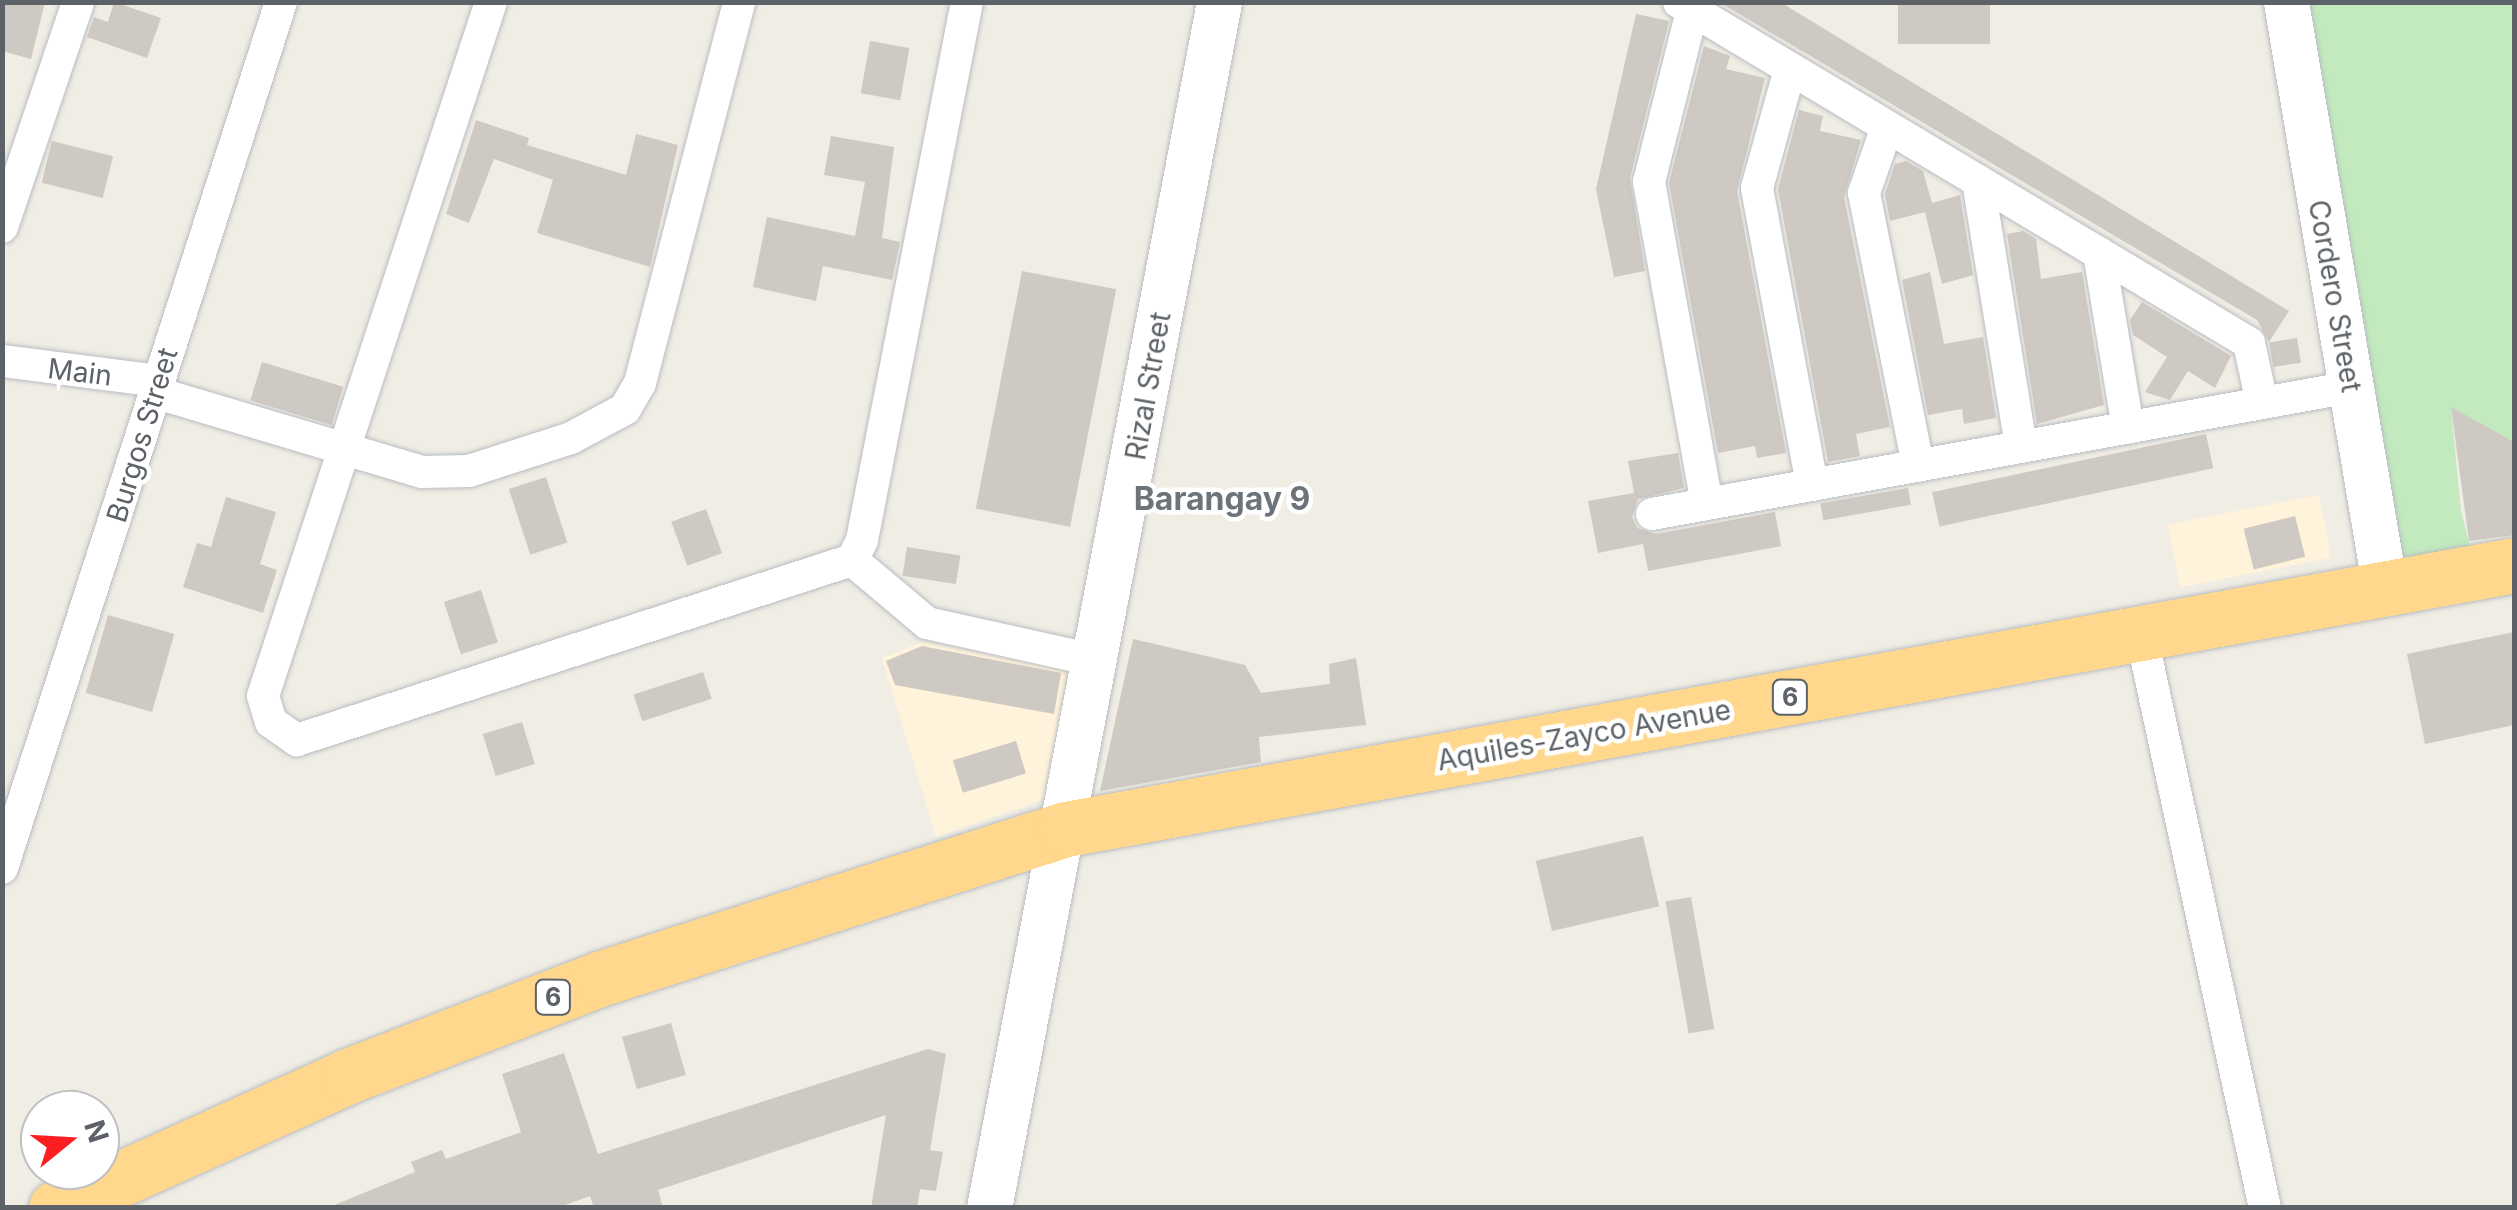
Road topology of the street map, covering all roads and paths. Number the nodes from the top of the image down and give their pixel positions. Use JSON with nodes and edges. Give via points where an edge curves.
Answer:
{"nodes":[{"id":1,"x":78,"y":2,"type":"edge"},
{"id":2,"x":281,"y":2,"type":"edge"},
{"id":3,"x":491,"y":2,"type":"edge"},
{"id":4,"x":739,"y":2,"type":"edge"},
{"id":5,"x":967,"y":2,"type":"edge"},
{"id":6,"x":1219,"y":2,"type":"edge"},
{"id":7,"x":2286,"y":2,"type":"edge"},
{"id":8,"x":1685,"y":7,"type":"edge"},
{"id":9,"x":1790,"y":69,"type":"junction"},
{"id":10,"x":1888,"y":127,"type":"junction"},
{"id":11,"x":1978,"y":181,"type":"junction"},
{"id":12,"x":2,"y":228,"type":"edge"},
{"id":13,"x":2099,"y":253,"type":"junction"},
{"id":14,"x":2,"y":361,"type":"edge"},
{"id":15,"x":158,"y":387,"type":"junction"},
{"id":16,"x":2351,"y":387,"type":"junction"},
{"id":17,"x":2262,"y":403,"type":"junction"},
{"id":18,"x":2128,"y":428,"type":"junction"},
{"id":19,"x":2021,"y":447,"type":"junction"},
{"id":20,"x":346,"y":450,"type":"junction"},
{"id":21,"x":1918,"y":466,"type":"junction"},
{"id":22,"x":1812,"y":485,"type":"junction"},
{"id":23,"x":1707,"y":504,"type":"junction"},
{"id":24,"x":1652,"y":514,"type":"dead end"},
{"id":25,"x":852,"y":560,"type":"junction"},
{"id":26,"x":2514,"y":565,"type":"edge"},
{"id":27,"x":2385,"y":589,"type":"junction"},
{"id":28,"x":2141,"y":633,"type":"junction"},
{"id":29,"x":1098,"y":660,"type":"junction"},
{"id":30,"x":1066,"y":829,"type":"junction"},
{"id":31,"x":2,"y":868,"type":"edge"},
{"id":32,"x":56,"y":1208,"type":"edge"},
{"id":33,"x":989,"y":1208,"type":"edge"},
{"id":34,"x":2265,"y":1208,"type":"edge"}],
"edges":[{"from":1,"to":12,"type":"street"},
{"from":2,"to":15,"type":"street","name":"Burgos Street"},
{"from":3,"to":20,"type":"street"},
{"from":4,"to":20,"type":"street","name":"Main","via":[[640,383],[626,409],[571,438],[469,472],[422,472]]},
{"from":5,"to":25,"type":"street","via":[[862,540]]},
{"from":6,"to":29,"type":"street","name":"Rizal Street"},
{"from":7,"to":16,"type":"street","name":"Cordero Street"},
{"from":8,"to":9,"type":"street"},
{"from":8,"to":23,"type":"street","via":[[1649,182]]},
{"from":9,"to":10,"type":"street"},
{"from":9,"to":22,"type":"street","via":[[1756,188]]},
{"from":10,"to":11,"type":"street"},
{"from":10,"to":21,"type":"street","via":[[1864,192]]},
{"from":11,"to":13,"type":"street"},
{"from":11,"to":19,"type":"street"},
{"from":13,"to":17,"type":"street","via":[[2249,343]]},
{"from":13,"to":18,"type":"street"},
{"from":14,"to":15,"type":"street","name":"Main"},
{"from":15,"to":20,"type":"street","name":"Main"},
{"from":15,"to":31,"type":"street","name":"Burgos Street"},
{"from":16,"to":17,"type":"street"},
{"from":16,"to":27,"type":"street","name":"Cordero Street"},
{"from":17,"to":18,"type":"street"},
{"from":18,"to":19,"type":"street"},
{"from":19,"to":21,"type":"street"},
{"from":20,"to":25,"type":"street","via":[[263,696],[271,722],[298,740]]},
{"from":21,"to":22,"type":"street"},
{"from":22,"to":23,"type":"street"},
{"from":23,"to":24,"type":"street"},
{"from":25,"to":29,"type":"street","via":[[927,623]]},
{"from":26,"to":27,"type":"highway","name":"Aquiles-Zayco Avenue","number":"6"},
{"from":27,"to":28,"type":"highway","name":"Aquiles-Zayco Avenue","number":"6"},
{"from":28,"to":30,"type":"highway","name":"Aquiles-Zayco Avenue","number":"6"},
{"from":28,"to":34,"type":"street"},
{"from":29,"to":30,"type":"street","name":"Rizal Street"},
{"from":30,"to":32,"type":"highway","number":"6","via":[[602,978],[348,1076]]},
{"from":30,"to":33,"type":"street","name":"Rizal Street"}]}
